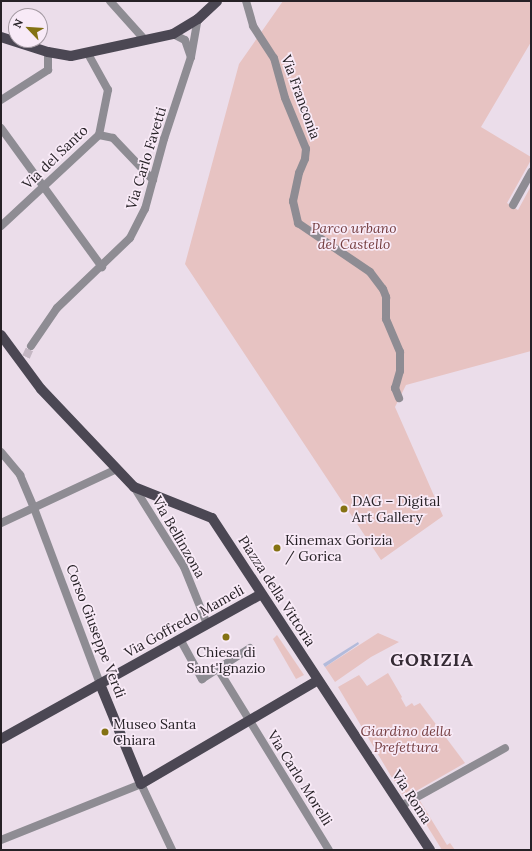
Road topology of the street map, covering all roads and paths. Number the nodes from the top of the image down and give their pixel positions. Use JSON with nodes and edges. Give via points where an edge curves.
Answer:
{"nodes":[{"id":1,"x":110,"y":1,"type":"edge"},
{"id":2,"x":217,"y":1,"type":"edge"},
{"id":3,"x":246,"y":1,"type":"edge"},
{"id":4,"x":198,"y":19,"type":"junction"},
{"id":5,"x":173,"y":34,"type":"junction"},
{"id":6,"x":1,"y":37,"type":"edge"},
{"id":7,"x":145,"y":40,"type":"junction"},
{"id":8,"x":48,"y":52,"type":"junction"},
{"id":9,"x":87,"y":52,"type":"junction"},
{"id":10,"x":191,"y":57,"type":"junction"},
{"id":11,"x":1,"y":100,"type":"edge"},
{"id":12,"x":1,"y":128,"type":"edge"},
{"id":13,"x":99,"y":134,"type":"junction"},
{"id":14,"x":531,"y":172,"type":"edge"},
{"id":15,"x":153,"y":180,"type":"junction"},
{"id":16,"x":44,"y":186,"type":"junction"},
{"id":17,"x":513,"y":205,"type":"dead end"},
{"id":18,"x":1,"y":226,"type":"edge"},
{"id":19,"x":102,"y":267,"type":"junction"},
{"id":20,"x":1,"y":335,"type":"edge"},
{"id":21,"x":31,"y":346,"type":"tunnel mouth"},
{"id":22,"x":398,"y":398,"type":"dead end"},
{"id":23,"x":1,"y":452,"type":"edge"},
{"id":24,"x":117,"y":469,"type":"junction"},
{"id":25,"x":134,"y":487,"type":"junction"},
{"id":26,"x":34,"y":508,"type":"junction"},
{"id":27,"x":1,"y":523,"type":"edge"},
{"id":28,"x":261,"y":594,"type":"junction"},
{"id":29,"x":207,"y":624,"type":"junction"},
{"id":30,"x":180,"y":639,"type":"junction"},
{"id":31,"x":250,"y":648,"type":"dead end"},
{"id":32,"x":218,"y":669,"type":"junction"},
{"id":33,"x":318,"y":680,"type":"junction"},
{"id":34,"x":100,"y":684,"type":"junction"},
{"id":35,"x":250,"y":720,"type":"junction"},
{"id":36,"x":1,"y":739,"type":"edge"},
{"id":37,"x":505,"y":748,"type":"dead end"},
{"id":38,"x":141,"y":784,"type":"junction"},
{"id":39,"x":401,"y":806,"type":"junction"},
{"id":40,"x":1,"y":840,"type":"edge"},
{"id":41,"x":172,"y":850,"type":"edge"},
{"id":42,"x":329,"y":850,"type":"edge"},
{"id":43,"x":430,"y":850,"type":"edge"}],
"edges":[{"from":1,"to":7,"type":"street"},
{"from":2,"to":4,"type":"main road"},
{"from":3,"to":22,"type":"street","name":"Via Franconia","via":[[253,26],[274,58],[306,149],[293,201],[298,223],[370,272],[384,289],[386,319],[400,352],[400,371],[395,388]]},
{"from":4,"to":5,"type":"main road"},
{"from":4,"to":10,"type":"street","name":"Via Carlo Favetti"},
{"from":5,"to":7,"type":"main road"},
{"from":5,"to":10,"type":"street","via":[[185,40]]},
{"from":6,"to":8,"type":"main road"},
{"from":7,"to":9,"type":"main road"},
{"from":8,"to":9,"type":"main road","via":[[71,56]]},
{"from":8,"to":11,"type":"street","via":[[48,70]]},
{"from":9,"to":13,"type":"street","name":"Via del Santo","via":[[108,90]]},
{"from":10,"to":15,"type":"street","name":"Via Carlo Favetti"},
{"from":12,"to":16,"type":"street"},
{"from":13,"to":15,"type":"street","via":[[113,138]]},
{"from":13,"to":16,"type":"street","name":"Via del Santo"},
{"from":14,"to":17,"type":"street"},
{"from":15,"to":19,"type":"street","name":"Via Carlo Favetti","via":[[145,210],[130,238]]},
{"from":16,"to":18,"type":"street","name":"Via del Santo"},
{"from":16,"to":19,"type":"street"},
{"from":19,"to":21,"type":"street","name":"Via Carlo Favetti","via":[[57,308]]},
{"from":20,"to":24,"type":"main road","via":[[24,361],[41,390]]},
{"from":23,"to":26,"type":"street","name":"Corso Giuseppe Verdi","via":[[20,475]]},
{"from":24,"to":25,"type":"main road"},
{"from":24,"to":26,"type":"street"},
{"from":25,"to":28,"type":"main road","name":"Piazza della Vittoria","via":[[212,518]]},
{"from":25,"to":29,"type":"street","name":"Via Bellinzona","via":[[184,567]]},
{"from":26,"to":27,"type":"street"},
{"from":26,"to":34,"type":"street","name":"Corso Giuseppe Verdi"},
{"from":28,"to":29,"type":"main road","name":"Via Goffredo Mameli"},
{"from":28,"to":33,"type":"main road","name":"Piazza della Vittoria"},
{"from":29,"to":30,"type":"main road","name":"Via Goffredo Mameli"},
{"from":30,"to":32,"type":"street","via":[[202,680]]},
{"from":30,"to":34,"type":"main road","name":"Via Goffredo Mameli"},
{"from":31,"to":32,"type":"street"},
{"from":32,"to":35,"type":"street","name":"Via Carlo Morelli"},
{"from":33,"to":35,"type":"main road"},
{"from":33,"to":39,"type":"main road","name":"Via Roma"},
{"from":34,"to":36,"type":"main road","name":"Via Goffredo Mameli"},
{"from":34,"to":38,"type":"main road","name":"Corso Giuseppe Verdi"},
{"from":35,"to":38,"type":"main road"},
{"from":35,"to":42,"type":"street","name":"Via Carlo Morelli"},
{"from":37,"to":39,"type":"street"},
{"from":38,"to":40,"type":"street"},
{"from":38,"to":41,"type":"street","name":"Corso Giuseppe Verdi"},
{"from":39,"to":43,"type":"main road","name":"Via Roma"}]}
